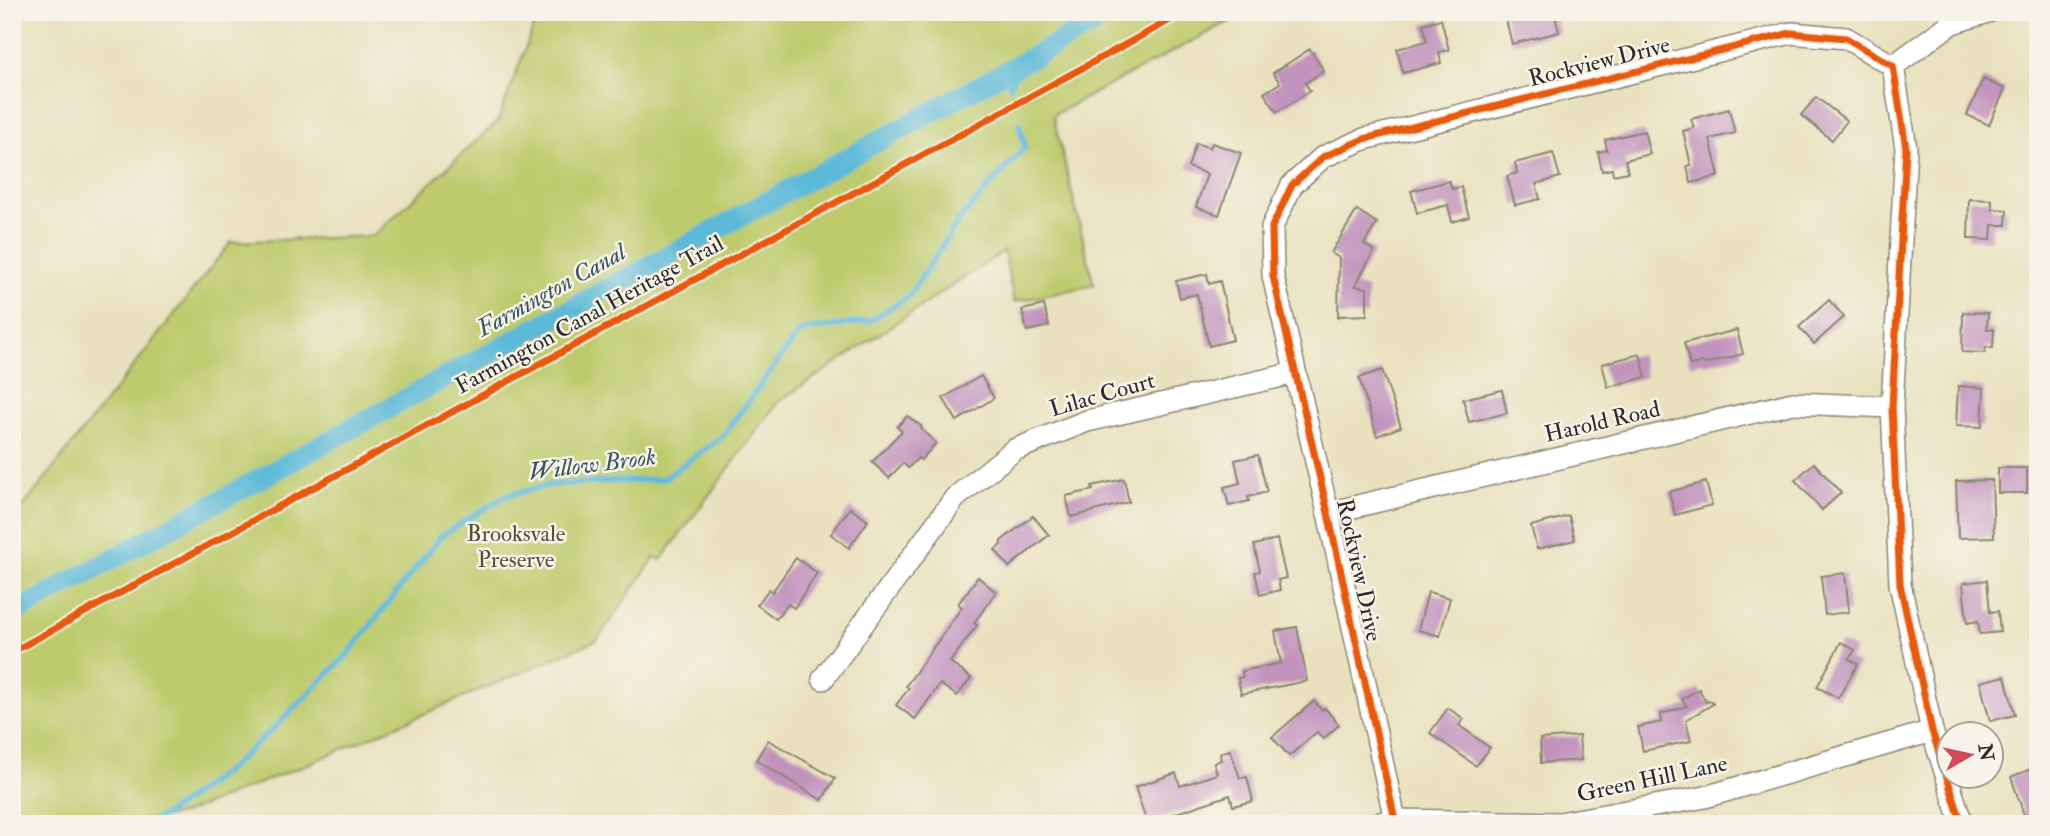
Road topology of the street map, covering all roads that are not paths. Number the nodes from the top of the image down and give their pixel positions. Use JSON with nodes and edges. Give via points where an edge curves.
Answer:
{"nodes":[{"id":1,"x":1988,"y":12,"type":"edge"},
{"id":2,"x":1893,"y":66,"type":"junction"},
{"id":3,"x":1295,"y":373,"type":"junction"},
{"id":4,"x":1892,"y":407,"type":"junction"},
{"id":5,"x":1328,"y":513,"type":"junction"},
{"id":6,"x":823,"y":679,"type":"dead end"},
{"id":7,"x":1932,"y":731,"type":"junction"},
{"id":8,"x":1385,"y":822,"type":"edge"},
{"id":9,"x":1962,"y":824,"type":"edge"}],
"edges":[{"from":1,"to":2,"type":"street","via":[[1952,23]]},
{"from":2,"to":3,"type":"street","name":"Rockview Drive","via":[[1846,38],[1791,33],[1364,139],[1323,157],[1292,185],[1272,227],[1273,276]]},
{"from":2,"to":4,"type":"street","via":[[1906,148]]},
{"from":3,"to":5,"type":"street","name":"Rockview Drive"},
{"from":3,"to":6,"type":"street","name":"Lilac Court","via":[[1087,421],[1014,450],[955,498]]},
{"from":4,"to":5,"type":"street","name":"Harold Road","via":[[1793,403]]},
{"from":4,"to":7,"type":"street","via":[[1900,584]]},
{"from":5,"to":8,"type":"street","name":"Rockview Drive"},
{"from":7,"to":8,"type":"street","name":"Green Hill Lane","via":[[1705,797],[1560,823]]},
{"from":7,"to":9,"type":"street"}]}
